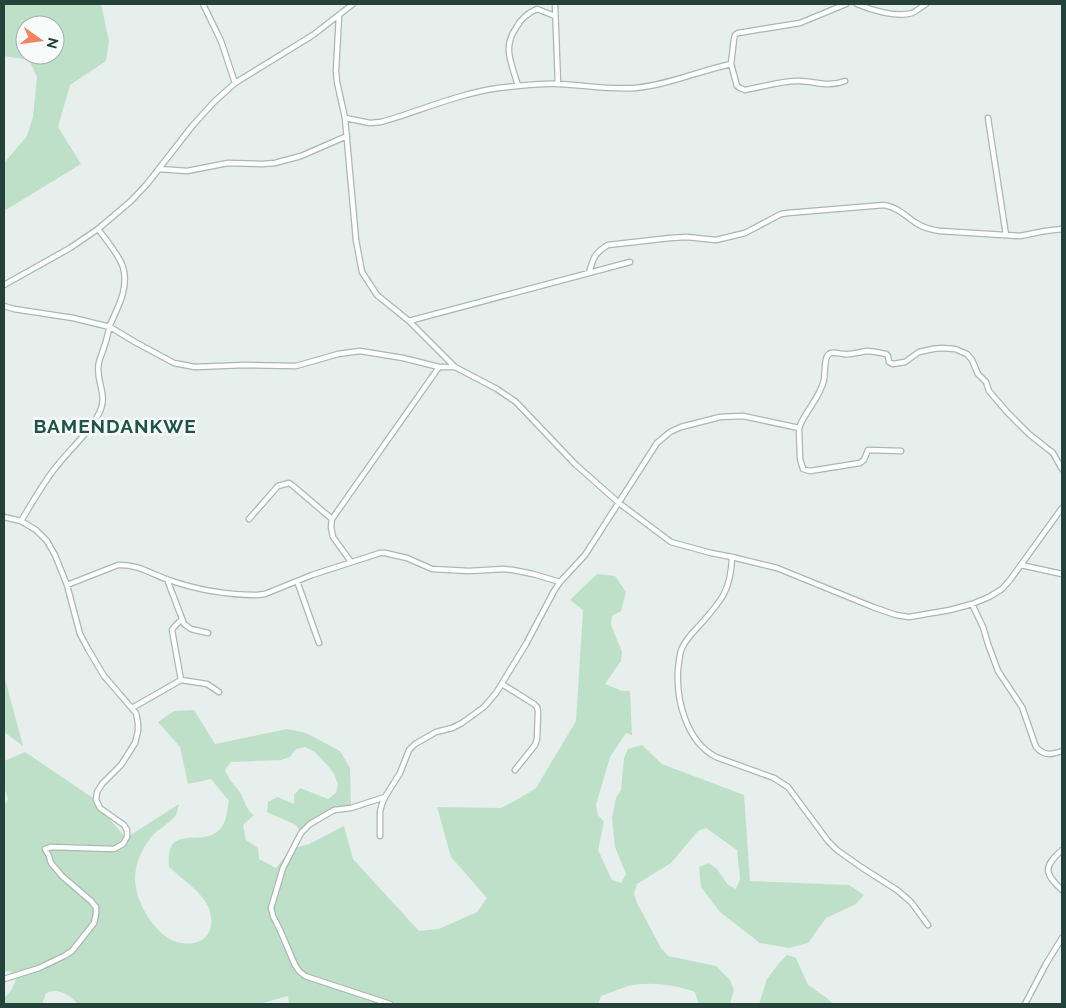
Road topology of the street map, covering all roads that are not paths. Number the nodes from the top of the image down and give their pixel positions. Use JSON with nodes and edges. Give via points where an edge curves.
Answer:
{"nodes":[{"id":1,"x":203,"y":4,"type":"edge"},
{"id":2,"x":352,"y":4,"type":"edge"},
{"id":3,"x":555,"y":4,"type":"edge"},
{"id":4,"x":846,"y":4,"type":"edge"},
{"id":5,"x":857,"y":4,"type":"edge"},
{"id":6,"x":926,"y":4,"type":"edge"},
{"id":7,"x":339,"y":15,"type":"junction"},
{"id":8,"x":555,"y":16,"type":"junction"},
{"id":9,"x":731,"y":64,"type":"junction"},
{"id":10,"x":844,"y":81,"type":"dead end"},
{"id":11,"x":235,"y":83,"type":"junction"},
{"id":12,"x":558,"y":84,"type":"junction"},
{"id":13,"x":518,"y":86,"type":"junction"},
{"id":14,"x":345,"y":118,"type":"junction"},
{"id":15,"x":988,"y":118,"type":"dead end"},
{"id":16,"x":347,"y":136,"type":"junction"},
{"id":17,"x":160,"y":169,"type":"junction"},
{"id":18,"x":98,"y":229,"type":"junction"},
{"id":19,"x":1062,"y":229,"type":"edge"},
{"id":20,"x":1006,"y":235,"type":"junction"},
{"id":21,"x":630,"y":262,"type":"dead end"},
{"id":22,"x":589,"y":273,"type":"junction"},
{"id":23,"x":4,"y":285,"type":"edge"},
{"id":24,"x":4,"y":306,"type":"edge"},
{"id":25,"x":409,"y":321,"type":"junction"},
{"id":26,"x":110,"y":327,"type":"junction"},
{"id":27,"x":440,"y":367,"type":"junction"},
{"id":28,"x":456,"y":367,"type":"junction"},
{"id":29,"x":799,"y":428,"type":"junction"},
{"id":30,"x":901,"y":451,"type":"dead end"},
{"id":31,"x":1062,"y":469,"type":"edge"},
{"id":32,"x":619,"y":503,"type":"junction"},
{"id":33,"x":1062,"y":508,"type":"edge"},
{"id":34,"x":4,"y":517,"type":"edge"},
{"id":35,"x":249,"y":519,"type":"dead end"},
{"id":36,"x":332,"y":519,"type":"junction"},
{"id":37,"x":21,"y":521,"type":"junction"},
{"id":38,"x":732,"y":557,"type":"junction"},
{"id":39,"x":351,"y":562,"type":"junction"},
{"id":40,"x":1021,"y":565,"type":"junction"},
{"id":41,"x":1062,"y":574,"type":"edge"},
{"id":42,"x":167,"y":579,"type":"junction"},
{"id":43,"x":297,"y":581,"type":"junction"},
{"id":44,"x":560,"y":582,"type":"junction"},
{"id":45,"x":67,"y":585,"type":"junction"},
{"id":46,"x":972,"y":604,"type":"junction"},
{"id":47,"x":182,"y":619,"type":"junction"},
{"id":48,"x":208,"y":633,"type":"dead end"},
{"id":49,"x":320,"y":643,"type":"dead end"},
{"id":50,"x":181,"y":680,"type":"junction"},
{"id":51,"x":502,"y":684,"type":"junction"},
{"id":52,"x":219,"y":692,"type":"dead end"},
{"id":53,"x":132,"y":708,"type":"junction"},
{"id":54,"x":1062,"y":751,"type":"edge"},
{"id":55,"x":515,"y":770,"type":"dead end"},
{"id":56,"x":385,"y":797,"type":"junction"},
{"id":57,"x":380,"y":836,"type":"dead end"},
{"id":58,"x":1062,"y":850,"type":"edge"},
{"id":59,"x":1062,"y":890,"type":"edge"},
{"id":60,"x":928,"y":925,"type":"dead end"},
{"id":61,"x":1062,"y":938,"type":"edge"},
{"id":62,"x":4,"y":979,"type":"edge"},
{"id":63,"x":390,"y":1004,"type":"edge"},
{"id":64,"x":1024,"y":1004,"type":"edge"}],
"edges":[{"from":1,"to":11,"type":"street"},
{"from":2,"to":7,"type":"street"},
{"from":3,"to":8,"type":"street"},
{"from":4,"to":9,"type":"street","via":[[800,23],[738,33],[734,39]]},
{"from":5,"to":6,"type":"street","via":[[870,10],[902,14],[911,13]]},
{"from":7,"to":11,"type":"street","via":[[313,35]]},
{"from":7,"to":14,"type":"street","via":[[336,71]]},
{"from":8,"to":12,"type":"street"},
{"from":8,"to":13,"type":"street","via":[[537,9],[531,11],[510,36],[509,53]]},
{"from":9,"to":10,"type":"street","via":[[737,86],[744,90],[785,82],[832,85]]},
{"from":9,"to":12,"type":"street","via":[[635,88]]},
{"from":11,"to":17,"type":"street","via":[[198,119]]},
{"from":12,"to":13,"type":"street"},
{"from":13,"to":14,"type":"street","via":[[475,92],[381,122]]},
{"from":14,"to":16,"type":"street"},
{"from":15,"to":20,"type":"street"},
{"from":16,"to":17,"type":"street","via":[[301,156],[275,163],[228,162],[187,171]]},
{"from":16,"to":25,"type":"street","via":[[362,272],[377,295]]},
{"from":17,"to":18,"type":"street","via":[[130,202]]},
{"from":18,"to":23,"type":"street"},
{"from":18,"to":26,"type":"street","via":[[123,266],[125,278],[124,291]]},
{"from":19,"to":20,"type":"street"},
{"from":20,"to":22,"type":"street","via":[[929,229],[884,205],[797,212],[781,214],[745,233],[716,240],[687,237],[608,245],[594,255]]},
{"from":21,"to":22,"type":"street"},
{"from":22,"to":25,"type":"street"},
{"from":24,"to":26,"type":"street"},
{"from":25,"to":28,"type":"street"},
{"from":26,"to":27,"type":"street","via":[[174,363],[195,367],[296,366],[360,351]]},
{"from":26,"to":37,"type":"street","via":[[99,363],[103,406],[97,418],[51,473]]},
{"from":27,"to":28,"type":"street"},
{"from":27,"to":36,"type":"street"},
{"from":28,"to":32,"type":"street","via":[[516,402],[575,464]]},
{"from":29,"to":30,"type":"street","via":[[800,459],[803,469],[810,471],[856,465],[864,460],[868,450]]},
{"from":29,"to":31,"type":"street","via":[[822,386],[830,353],[850,355],[867,351],[886,354],[893,364],[905,362],[919,352],[933,348],[955,350],[967,354],[1007,412],[1053,453]]},
{"from":29,"to":32,"type":"street","via":[[743,416],[720,417],[681,427],[657,443]]},
{"from":32,"to":38,"type":"street","via":[[671,542]]},
{"from":32,"to":44,"type":"street","via":[[585,555]]},
{"from":33,"to":40,"type":"street"},
{"from":34,"to":37,"type":"street"},
{"from":35,"to":36,"type":"street","via":[[278,486],[289,483]]},
{"from":36,"to":39,"type":"street","via":[[333,536]]},
{"from":37,"to":45,"type":"street","via":[[46,541]]},
{"from":38,"to":46,"type":"street","via":[[777,568],[896,615],[918,616]]},
{"from":38,"to":60,"type":"street","via":[[725,594],[681,649],[678,681],[687,724],[707,752],[774,778],[788,787],[837,850],[897,890]]},
{"from":39,"to":43,"type":"street"},
{"from":39,"to":44,"type":"street","via":[[385,553],[432,569],[504,569]]},
{"from":40,"to":41,"type":"street"},
{"from":40,"to":46,"type":"street","via":[[1002,589]]},
{"from":42,"to":43,"type":"street","via":[[203,589],[258,595]]},
{"from":42,"to":45,"type":"street","via":[[138,568],[118,565]]},
{"from":42,"to":47,"type":"street"},
{"from":43,"to":49,"type":"street"},
{"from":44,"to":51,"type":"street"},
{"from":45,"to":53,"type":"street","via":[[80,634],[104,676]]},
{"from":46,"to":54,"type":"street","via":[[998,671],[1022,707],[1036,747],[1046,754]]},
{"from":47,"to":48,"type":"street","via":[[188,627]]},
{"from":47,"to":50,"type":"street","via":[[172,630]]},
{"from":50,"to":52,"type":"street","via":[[207,684]]},
{"from":50,"to":53,"type":"street"},
{"from":51,"to":55,"type":"street","via":[[534,704],[538,711],[537,740]]},
{"from":51,"to":56,"type":"street","via":[[484,707],[462,723],[436,732],[411,747]]},
{"from":53,"to":62,"type":"street","via":[[138,723],[135,743],[121,765],[102,784],[96,800],[100,808],[124,825],[127,837],[123,844],[114,849],[45,849],[62,876],[96,907],[94,923],[72,951],[64,956]]},
{"from":56,"to":57,"type":"street","via":[[380,812]]},
{"from":56,"to":63,"type":"street","via":[[334,810],[300,833],[283,868],[271,908],[299,972]]},
{"from":58,"to":59,"type":"street","via":[[1048,869]]},
{"from":61,"to":64,"type":"street"}]}
